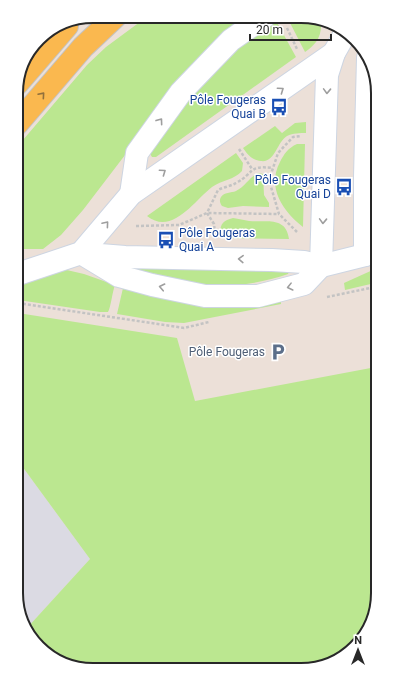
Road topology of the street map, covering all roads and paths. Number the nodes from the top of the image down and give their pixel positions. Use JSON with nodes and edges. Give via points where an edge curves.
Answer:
{"nodes":[{"id":1,"x":109,"y":23,"type":"edge"},
{"id":2,"x":255,"y":23,"type":"edge"},
{"id":3,"x":284,"y":24,"type":"dead end"},
{"id":4,"x":64,"y":30,"type":"edge"},
{"id":5,"x":343,"y":37,"type":"edge"},
{"id":6,"x":334,"y":53,"type":"junction"},
{"id":7,"x":308,"y":71,"type":"junction"},
{"id":8,"x":368,"y":72,"type":"edge"},
{"id":9,"x":26,"y":73,"type":"edge"},
{"id":10,"x":23,"y":117,"type":"edge"},
{"id":11,"x":305,"y":136,"type":"dead end"},
{"id":12,"x":236,"y":145,"type":"dead end"},
{"id":13,"x":273,"y":168,"type":"junction"},
{"id":14,"x":252,"y":169,"type":"junction"},
{"id":15,"x":131,"y":194,"type":"junction"},
{"id":16,"x":207,"y":213,"type":"junction"},
{"id":17,"x":279,"y":214,"type":"junction"},
{"id":18,"x":130,"y":226,"type":"dead end"},
{"id":19,"x":216,"y":236,"type":"dead end"},
{"id":20,"x":302,"y":237,"type":"dead end"},
{"id":21,"x":81,"y":253,"type":"junction"},
{"id":22,"x":370,"y":253,"type":"edge"},
{"id":23,"x":23,"y":258,"type":"edge"},
{"id":24,"x":321,"y":266,"type":"junction"},
{"id":25,"x":23,"y":272,"type":"edge"}],
"edges":[{"from":10,"to":1,"type":"main road","one_way":true,"via":[[83,47]]},
{"from":15,"to":2,"type":"lane","one_way":true,"via":[[137,153],[181,92],[231,40]]},
{"from":3,"to":7,"type":"path"},
{"from":4,"to":9,"type":"main road"},
{"from":5,"to":6,"type":"lane"},
{"from":6,"to":7,"type":"lane"},
{"from":6,"to":24,"type":"lane","one_way":true,"via":[[327,75]]},
{"from":15,"to":7,"type":"lane","one_way":true},
{"from":8,"to":22,"type":"lane","via":[[365,177]]},
{"from":11,"to":13,"type":"path","via":[[293,137],[278,153]]},
{"from":12,"to":14,"type":"path"},
{"from":13,"to":14,"type":"path","via":[[262,166]]},
{"from":13,"to":17,"type":"path","via":[[269,180]]},
{"from":14,"to":16,"type":"path","via":[[237,182],[218,190]]},
{"from":21,"to":15,"type":"lane","one_way":true},
{"from":16,"to":17,"type":"path"},
{"from":16,"to":18,"type":"path","via":[[179,225]]},
{"from":16,"to":19,"type":"path","via":[[214,224]]},
{"from":17,"to":20,"type":"path"},
{"from":21,"to":23,"type":"lane","via":[[38,259]]},
{"from":24,"to":21,"type":"lane","one_way":true,"via":[[278,260],[125,257]]},
{"from":24,"to":21,"type":"lane","one_way":true,"via":[[304,284],[258,296],[205,296],[119,276]]},
{"from":21,"to":25,"type":"lane"},
{"from":22,"to":24,"type":"lane"}]}
